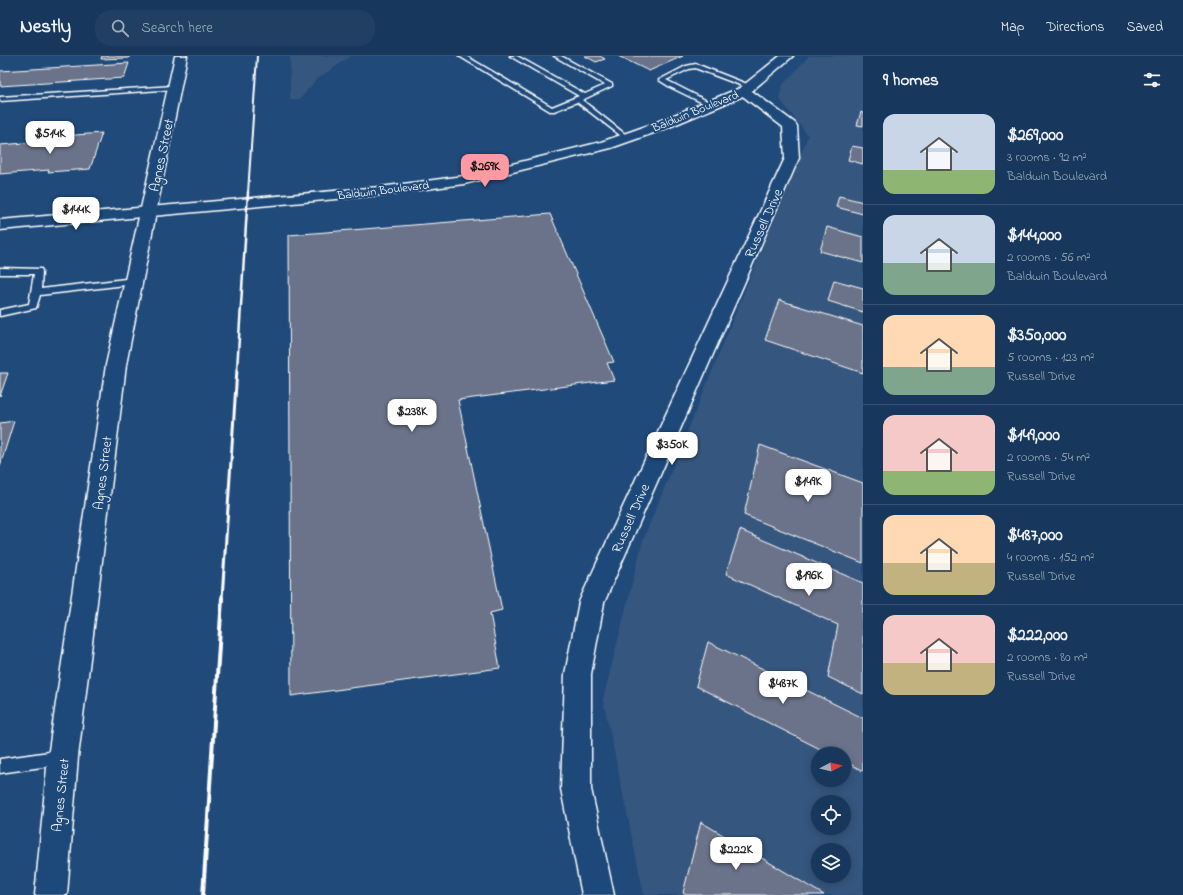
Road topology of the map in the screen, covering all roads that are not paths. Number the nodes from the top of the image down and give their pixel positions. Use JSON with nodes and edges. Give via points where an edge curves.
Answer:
{"nodes":[{"id":1,"x":181,"y":56,"type":"edge"},
{"id":2,"x":462,"y":56,"type":"edge"},
{"id":3,"x":513,"y":56,"type":"edge"},
{"id":4,"x":557,"y":56,"type":"edge"},
{"id":5,"x":787,"y":56,"type":"edge"},
{"id":6,"x":174,"y":88,"type":"junction"},
{"id":7,"x":747,"y":89,"type":"junction"},
{"id":8,"x":580,"y":97,"type":"junction"},
{"id":9,"x":0,"y":98,"type":"edge"},
{"id":10,"x":712,"y":105,"type":"junction"},
{"id":11,"x":627,"y":138,"type":"junction"},
{"id":12,"x":149,"y":211,"type":"junction"},
{"id":13,"x":0,"y":225,"type":"edge"},
{"id":14,"x":0,"y":271,"type":"edge"},
{"id":15,"x":134,"y":281,"type":"junction"},
{"id":16,"x":36,"y":293,"type":"junction"},
{"id":17,"x":0,"y":313,"type":"edge"},
{"id":18,"x":64,"y":757,"type":"junction"},
{"id":19,"x":0,"y":766,"type":"edge"},
{"id":20,"x":51,"y":895,"type":"edge"},
{"id":21,"x":598,"y":895,"type":"edge"}],
"edges":[{"from":1,"to":6,"type":"main road","name":"Agnes Street"},
{"from":2,"to":8,"type":"lane","via":[[552,110]]},
{"from":3,"to":8,"type":"lane"},
{"from":4,"to":8,"type":"lane","via":[[610,85]]},
{"from":5,"to":7,"type":"main road","name":"Baldwin Boulevard"},
{"from":6,"to":9,"type":"lane"},
{"from":6,"to":12,"type":"main road","name":"Agnes Street"},
{"from":7,"to":10,"type":"main road","name":"Baldwin Boulevard"},
{"from":7,"to":10,"type":"lane","via":[[696,66],[688,67],[662,80]]},
{"from":7,"to":21,"type":"main road","name":"Russell Drive","via":[[790,126],[792,158],[592,602],[578,674],[576,789]]},
{"from":8,"to":11,"type":"lane"},
{"from":10,"to":11,"type":"main road","name":"Baldwin Boulevard"},
{"from":11,"to":12,"type":"main road","name":"Baldwin Boulevard","via":[[464,180],[380,192]]},
{"from":12,"to":13,"type":"main road","name":"Baldwin Boulevard"},
{"from":12,"to":15,"type":"main road","name":"Agnes Street"},
{"from":14,"to":16,"type":"lane","via":[[38,271]]},
{"from":15,"to":16,"type":"lane"},
{"from":15,"to":18,"type":"main road","name":"Agnes Street","via":[[116,365]]},
{"from":16,"to":17,"type":"lane","via":[[33,306]]},
{"from":18,"to":19,"type":"lane"},
{"from":18,"to":20,"type":"main road","name":"Agnes Street"}]}
